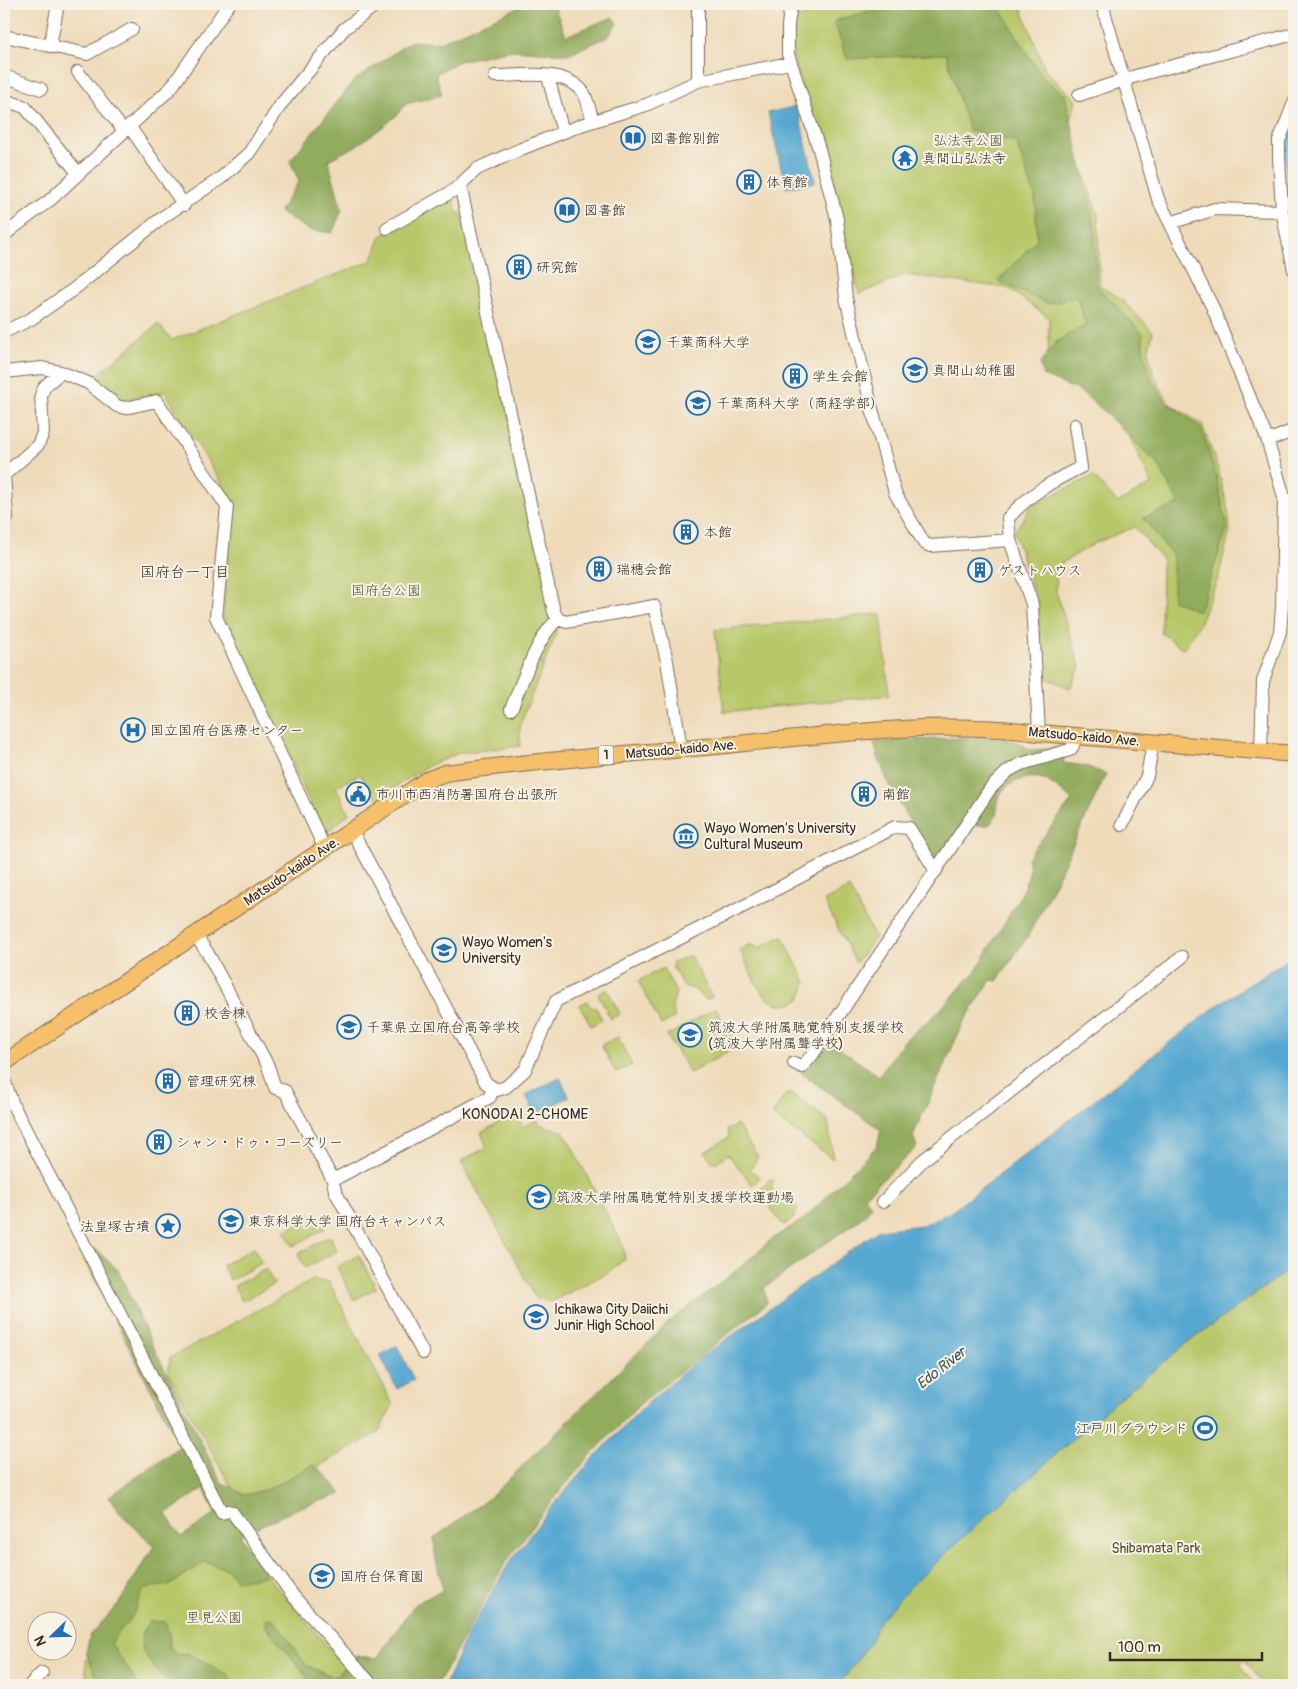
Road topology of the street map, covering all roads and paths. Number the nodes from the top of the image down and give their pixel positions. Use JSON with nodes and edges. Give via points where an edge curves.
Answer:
{"nodes":[{"id":1,"x":58,"y":4,"type":"edge"},
{"id":2,"x":229,"y":4,"type":"edge"},
{"id":3,"x":377,"y":4,"type":"edge"},
{"id":4,"x":698,"y":4,"type":"edge"},
{"id":5,"x":791,"y":4,"type":"edge"},
{"id":6,"x":1102,"y":4,"type":"edge"},
{"id":7,"x":132,"y":29,"type":"dead end"},
{"id":8,"x":1294,"y":34,"type":"edge"},
{"id":9,"x":4,"y":36,"type":"edge"},
{"id":10,"x":50,"y":46,"type":"junction"},
{"id":11,"x":790,"y":63,"type":"junction"},
{"id":12,"x":78,"y":72,"type":"dead end"},
{"id":13,"x":4,"y":76,"type":"edge"},
{"id":14,"x":495,"y":76,"type":"dead end"},
{"id":15,"x":548,"y":77,"type":"junction"},
{"id":16,"x":1125,"y":80,"type":"junction"},
{"id":17,"x":698,"y":81,"type":"junction"},
{"id":18,"x":41,"y":89,"type":"dead end"},
{"id":19,"x":1079,"y":95,"type":"dead end"},
{"id":20,"x":4,"y":100,"type":"edge"},
{"id":21,"x":1294,"y":103,"type":"edge"},
{"id":22,"x":593,"y":121,"type":"junction"},
{"id":23,"x":127,"y":128,"type":"junction"},
{"id":24,"x":563,"y":132,"type":"junction"},
{"id":25,"x":78,"y":173,"type":"junction"},
{"id":26,"x":460,"y":184,"type":"junction"},
{"id":27,"x":184,"y":205,"type":"junction"},
{"id":28,"x":1282,"y":211,"type":"junction"},
{"id":29,"x":1170,"y":223,"type":"junction"},
{"id":30,"x":388,"y":228,"type":"dead end"},
{"id":31,"x":4,"y":235,"type":"edge"},
{"id":32,"x":1294,"y":270,"type":"edge"},
{"id":33,"x":4,"y":332,"type":"edge"},
{"id":34,"x":4,"y":372,"type":"edge"},
{"id":35,"x":61,"y":372,"type":"junction"},
{"id":36,"x":1075,"y":425,"type":"dead end"},
{"id":37,"x":1294,"y":430,"type":"edge"},
{"id":38,"x":1268,"y":441,"type":"junction"},
{"id":39,"x":4,"y":475,"type":"edge"},
{"id":40,"x":4,"y":520,"type":"edge"},
{"id":41,"x":1010,"y":540,"type":"junction"},
{"id":42,"x":1288,"y":607,"type":"edge"},
{"id":43,"x":558,"y":618,"type":"junction"},
{"id":44,"x":511,"y":709,"type":"dead end"},
{"id":45,"x":1039,"y":733,"type":"junction"},
{"id":46,"x":1074,"y":736,"type":"junction"},
{"id":47,"x":1153,"y":743,"type":"junction"},
{"id":48,"x":681,"y":749,"type":"junction"},
{"id":49,"x":1261,"y":753,"type":"junction"},
{"id":50,"x":1294,"y":754,"type":"edge"},
{"id":51,"x":1122,"y":825,"type":"dead end"},
{"id":52,"x":352,"y":831,"type":"junction"},
{"id":53,"x":325,"y":849,"type":"junction"},
{"id":54,"x":936,"y":871,"type":"junction"},
{"id":55,"x":196,"y":936,"type":"junction"},
{"id":56,"x":1182,"y":957,"type":"dead end"},
{"id":57,"x":4,"y":1063,"type":"edge"},
{"id":58,"x":794,"y":1063,"type":"dead end"},
{"id":59,"x":4,"y":1080,"type":"edge"},
{"id":60,"x":492,"y":1089,"type":"junction"},
{"id":61,"x":6,"y":1096,"type":"edge"},
{"id":62,"x":333,"y":1180,"type":"junction"},
{"id":63,"x":883,"y":1202,"type":"dead end"},
{"id":64,"x":422,"y":1352,"type":"dead end"},
{"id":65,"x":42,"y":1673,"type":"dead end"},
{"id":66,"x":30,"y":1685,"type":"edge"},
{"id":67,"x":372,"y":1685,"type":"edge"}],
"edges":[{"from":1,"to":10,"type":"street"},
{"from":2,"to":23,"type":"street","via":[[171,88]]},
{"from":3,"to":27,"type":"street","via":[[344,29],[282,103],[249,153]]},
{"from":4,"to":17,"type":"street"},
{"from":5,"to":11,"type":"street","via":[[788,25]]},
{"from":6,"to":16,"type":"street"},
{"from":7,"to":10,"type":"street","via":[[87,54]]},
{"from":8,"to":16,"type":"street"},
{"from":9,"to":10,"type":"street"},
{"from":11,"to":17,"type":"street"},
{"from":11,"to":41,"type":"street","via":[[819,149],[837,219],[846,298],[895,493],[924,543],[930,546]]},
{"from":12,"to":23,"type":"street"},
{"from":13,"to":18,"type":"street"},
{"from":14,"to":15,"type":"street"},
{"from":15,"to":22,"type":"street","via":[[571,82],[584,93]]},
{"from":15,"to":24,"type":"street"},
{"from":16,"to":19,"type":"street"},
{"from":16,"to":29,"type":"street","via":[[1158,199]]},
{"from":17,"to":22,"type":"street","via":[[646,105]]},
{"from":20,"to":25,"type":"street","via":[[25,107]]},
{"from":21,"to":28,"type":"street","via":[[1279,141]]},
{"from":22,"to":24,"type":"street"},
{"from":23,"to":25,"type":"street"},
{"from":23,"to":27,"type":"street"},
{"from":24,"to":26,"type":"street","via":[[477,169]]},
{"from":25,"to":31,"type":"street","via":[[50,200]]},
{"from":26,"to":30,"type":"street"},
{"from":26,"to":43,"type":"street"},
{"from":27,"to":33,"type":"street","via":[[163,217],[74,289]]},
{"from":28,"to":29,"type":"street","via":[[1215,209]]},
{"from":28,"to":32,"type":"street"},
{"from":29,"to":38,"type":"street","via":[[1200,278]]},
{"from":34,"to":35,"type":"street","via":[[42,368]]},
{"from":35,"to":39,"type":"street","via":[[41,395],[43,433],[38,445]]},
{"from":35,"to":53,"type":"street","via":[[88,383],[117,406],[125,408],[157,401],[227,507],[216,618]]},
{"from":36,"to":41,"type":"street","via":[[1081,467],[1025,500],[1008,518]]},
{"from":37,"to":38,"type":"street"},
{"from":38,"to":42,"type":"street","via":[[1284,497]]},
{"from":39,"to":40,"type":"street","via":[[7,518]]},
{"from":41,"to":45,"type":"street","via":[[1032,604]]},
{"from":42,"to":49,"type":"street","via":[[1263,681]]},
{"from":43,"to":44,"type":"street","via":[[535,654]]},
{"from":43,"to":48,"type":"street","via":[[566,622],[654,606],[667,661]]},
{"from":45,"to":46,"type":"main road","name":"Matsudo-kaido Ave.","number":"1"},
{"from":45,"to":48,"type":"main road","name":"Matsudo-kaido Ave.","number":"1","via":[[995,727],[913,728]]},
{"from":46,"to":47,"type":"main road","name":"Matsudo-kaido Ave.","number":"1"},
{"from":46,"to":54,"type":"street","via":[[1070,750],[1020,764],[1008,771],[996,783]]},
{"from":47,"to":49,"type":"main road","name":"Matsudo-kaido Ave.","number":"1"},
{"from":47,"to":51,"type":"street","via":[[1147,776]]},
{"from":48,"to":52,"type":"main road","name":"Matsudo-kaido Ave.","number":"1","via":[[445,773],[427,780]]},
{"from":49,"to":50,"type":"main road","name":"Matsudo-kaido Ave.","number":"1"},
{"from":52,"to":53,"type":"main road","name":"Matsudo-kaido Ave.","number":"1"},
{"from":52,"to":60,"type":"street"},
{"from":53,"to":55,"type":"main road","name":"Matsudo-kaido Ave.","number":"1"},
{"from":54,"to":58,"type":"street","via":[[813,1054],[802,1066]]},
{"from":54,"to":60,"type":"street","via":[[909,828],[895,827],[556,1000],[525,1070],[506,1088]]},
{"from":55,"to":57,"type":"main road","name":"Matsudo-kaido Ave.","number":"1"},
{"from":55,"to":62,"type":"street","via":[[268,1066],[275,1088],[285,1091]]},
{"from":56,"to":63,"type":"street","via":[[922,1161]]},
{"from":59,"to":61,"type":"street"},
{"from":60,"to":62,"type":"street","via":[[490,1097]]},
{"from":61,"to":67,"type":"street","via":[[222,1513],[232,1512],[294,1597]]},
{"from":62,"to":64,"type":"street","via":[[335,1191]]},
{"from":65,"to":66,"type":"street"}]}
